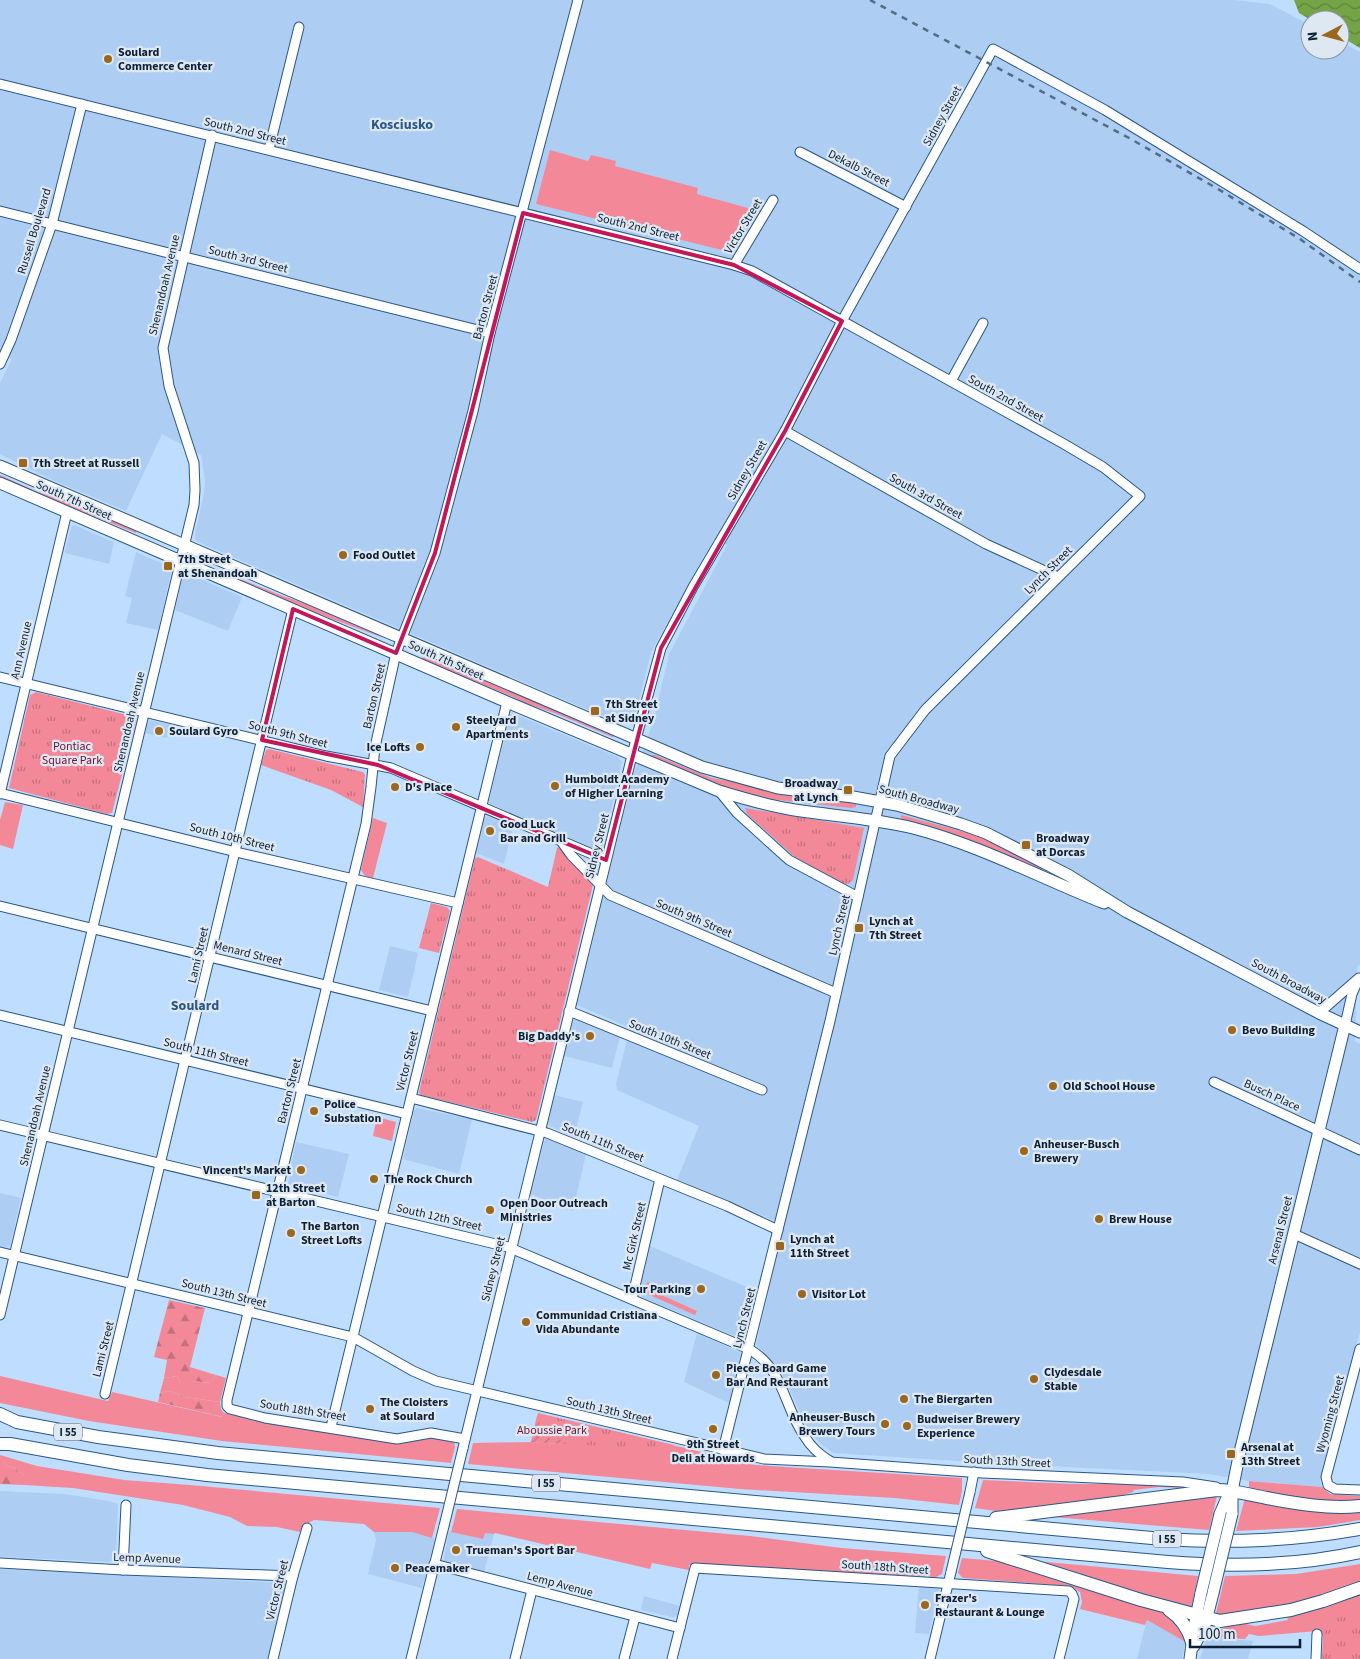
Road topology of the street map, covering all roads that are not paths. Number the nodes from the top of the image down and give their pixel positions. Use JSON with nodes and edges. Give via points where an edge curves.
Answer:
{"nodes":[{"id":1,"x":578,"y":0,"type":"edge"},
{"id":2,"x":299,"y":27,"type":"dead end"},
{"id":3,"x":0,"y":84,"type":"edge"},
{"id":4,"x":82,"y":104,"type":"junction"},
{"id":5,"x":212,"y":135,"type":"junction"},
{"id":6,"x":269,"y":149,"type":"junction"},
{"id":7,"x":800,"y":152,"type":"dead end"},
{"id":8,"x":773,"y":200,"type":"dead end"},
{"id":9,"x":906,"y":206,"type":"junction"},
{"id":10,"x":0,"y":211,"type":"edge"},
{"id":11,"x":523,"y":213,"type":"junction"},
{"id":12,"x":52,"y":224,"type":"junction"},
{"id":13,"x":183,"y":255,"type":"junction"},
{"id":14,"x":734,"y":265,"type":"junction"},
{"id":15,"x":1360,"y":270,"type":"edge"},
{"id":16,"x":842,"y":321,"type":"junction"},
{"id":17,"x":983,"y":323,"type":"dead end"},
{"id":18,"x":490,"y":333,"type":"junction"},
{"id":19,"x":0,"y":363,"type":"edge"},
{"id":20,"x":950,"y":381,"type":"junction"},
{"id":21,"x":785,"y":431,"type":"junction"},
{"id":22,"x":0,"y":466,"type":"edge"},
{"id":23,"x":0,"y":483,"type":"edge"},
{"id":24,"x":1140,"y":496,"type":"joint"},
{"id":25,"x":66,"y":512,"type":"junction"},
{"id":26,"x":184,"y":546,"type":"junction"},
{"id":27,"x":180,"y":561,"type":"junction"},
{"id":28,"x":1058,"y":578,"type":"junction"},
{"id":29,"x":293,"y":609,"type":"junction"},
{"id":30,"x":402,"y":639,"type":"junction"},
{"id":31,"x":396,"y":653,"type":"junction"},
{"id":32,"x":0,"y":677,"type":"edge"},
{"id":33,"x":26,"y":683,"type":"junction"},
{"id":34,"x":507,"y":702,"type":"junction"},
{"id":35,"x":144,"y":711,"type":"junction"},
{"id":36,"x":262,"y":740,"type":"junction"},
{"id":37,"x":636,"y":740,"type":"junction"},
{"id":38,"x":632,"y":755,"type":"junction"},
{"id":39,"x":686,"y":761,"type":"joint"},
{"id":40,"x":373,"y":765,"type":"junction"},
{"id":41,"x":719,"y":791,"type":"junction"},
{"id":42,"x":0,"y":794,"type":"edge"},
{"id":43,"x":880,"y":802,"type":"junction"},
{"id":44,"x":482,"y":807,"type":"junction"},
{"id":45,"x":876,"y":820,"type":"junction"},
{"id":46,"x":118,"y":822,"type":"junction"},
{"id":47,"x":561,"y":840,"type":"junction"},
{"id":48,"x":236,"y":852,"type":"junction"},
{"id":49,"x":606,"y":860,"type":"junction"},
{"id":50,"x":353,"y":879,"type":"junction"},
{"id":51,"x":600,"y":886,"type":"junction"},
{"id":52,"x":858,"y":897,"type":"junction"},
{"id":53,"x":458,"y":903,"type":"junction"},
{"id":54,"x":0,"y":906,"type":"edge"},
{"id":55,"x":1127,"y":912,"type":"junction"},
{"id":56,"x":92,"y":929,"type":"junction"},
{"id":57,"x":210,"y":957,"type":"junction"},
{"id":58,"x":1360,"y":977,"type":"edge"},
{"id":59,"x":327,"y":985,"type":"junction"},
{"id":60,"x":836,"y":993,"type":"junction"},
{"id":61,"x":432,"y":1011,"type":"junction"},
{"id":62,"x":569,"y":1011,"type":"junction"},
{"id":63,"x":1319,"y":1012,"type":"junction"},
{"id":64,"x":0,"y":1015,"type":"edge"},
{"id":65,"x":1345,"y":1025,"type":"junction"},
{"id":66,"x":68,"y":1031,"type":"junction"},
{"id":67,"x":1360,"y":1032,"type":"edge"},
{"id":68,"x":186,"y":1060,"type":"junction"},
{"id":69,"x":1214,"y":1082,"type":"dead end"},
{"id":70,"x":302,"y":1088,"type":"junction"},
{"id":71,"x":762,"y":1090,"type":"dead end"},
{"id":72,"x":411,"y":1098,"type":"junction"},
{"id":73,"x":407,"y":1114,"type":"junction"},
{"id":74,"x":0,"y":1125,"type":"edge"},
{"id":75,"x":540,"y":1130,"type":"junction"},
{"id":76,"x":1319,"y":1132,"type":"junction"},
{"id":77,"x":43,"y":1136,"type":"junction"},
{"id":78,"x":1360,"y":1150,"type":"edge"},
{"id":79,"x":161,"y":1164,"type":"junction"},
{"id":80,"x":660,"y":1179,"type":"junction"},
{"id":81,"x":277,"y":1192,"type":"junction"},
{"id":82,"x":382,"y":1217,"type":"junction"},
{"id":83,"x":778,"y":1230,"type":"junction"},
{"id":84,"x":1294,"y":1234,"type":"junction"},
{"id":85,"x":511,"y":1248,"type":"junction"},
{"id":86,"x":0,"y":1252,"type":"edge"},
{"id":87,"x":14,"y":1255,"type":"junction"},
{"id":88,"x":1360,"y":1264,"type":"edge"},
{"id":89,"x":132,"y":1283,"type":"junction"},
{"id":90,"x":632,"y":1299,"type":"junction"},
{"id":91,"x":248,"y":1312,"type":"junction"},
{"id":92,"x":0,"y":1315,"type":"edge"},
{"id":93,"x":353,"y":1337,"type":"junction"},
{"id":94,"x":1360,"y":1348,"type":"edge"},
{"id":95,"x":749,"y":1349,"type":"junction"},
{"id":96,"x":476,"y":1392,"type":"junction"},
{"id":97,"x":105,"y":1394,"type":"dead end"},
{"id":98,"x":227,"y":1406,"type":"joint"},
{"id":99,"x":0,"y":1414,"type":"edge"},
{"id":100,"x":0,"y":1418,"type":"edge"},
{"id":101,"x":18,"y":1422,"type":"junction"},
{"id":102,"x":331,"y":1427,"type":"junction"},
{"id":103,"x":3,"y":1443,"type":"edge"},
{"id":104,"x":464,"y":1444,"type":"junction"},
{"id":105,"x":723,"y":1450,"type":"junction"},
{"id":106,"x":830,"y":1462,"type":"junction"},
{"id":107,"x":974,"y":1472,"type":"junction"},
{"id":108,"x":1232,"y":1490,"type":"junction"},
{"id":109,"x":1360,"y":1490,"type":"edge"},
{"id":110,"x":126,"y":1505,"type":"dead end"},
{"id":111,"x":1360,"y":1506,"type":"edge"},
{"id":112,"x":974,"y":1521,"type":"junction"},
{"id":113,"x":307,"y":1528,"type":"dead end"},
{"id":114,"x":1360,"y":1529,"type":"edge"},
{"id":115,"x":966,"y":1544,"type":"junction"},
{"id":116,"x":1360,"y":1552,"type":"edge"},
{"id":117,"x":0,"y":1563,"type":"edge"},
{"id":118,"x":434,"y":1564,"type":"junction"},
{"id":119,"x":123,"y":1570,"type":"junction"},
{"id":120,"x":293,"y":1576,"type":"junction"},
{"id":121,"x":948,"y":1583,"type":"junction"},
{"id":122,"x":1360,"y":1588,"type":"edge"},
{"id":123,"x":532,"y":1590,"type":"junction"},
{"id":124,"x":1167,"y":1608,"type":"junction"},
{"id":125,"x":634,"y":1617,"type":"junction"},
{"id":126,"x":1201,"y":1617,"type":"junction"},
{"id":127,"x":680,"y":1628,"type":"junction"},
{"id":128,"x":1317,"y":1634,"type":"dead end"},
{"id":129,"x":1191,"y":1650,"type":"edge"},
{"id":130,"x":273,"y":1659,"type":"edge"},
{"id":131,"x":411,"y":1659,"type":"edge"},
{"id":132,"x":515,"y":1659,"type":"edge"},
{"id":133,"x":624,"y":1659,"type":"edge"},
{"id":134,"x":672,"y":1659,"type":"edge"},
{"id":135,"x":930,"y":1659,"type":"edge"},
{"id":136,"x":1059,"y":1659,"type":"edge"},
{"id":137,"x":1316,"y":1659,"type":"edge"}],
"edges":[{"from":1,"to":11,"type":"street","name":"Barton Street"},
{"from":2,"to":6,"type":"street"},
{"from":3,"to":4,"type":"street","name":"South 2nd Street"},
{"from":4,"to":5,"type":"street","name":"South 2nd Street"},
{"from":4,"to":12,"type":"street","name":"Russell Boulevard"},
{"from":5,"to":6,"type":"street","name":"South 2nd Street"},
{"from":5,"to":13,"type":"street","name":"Shenandoah Avenue"},
{"from":6,"to":11,"type":"street","name":"South 2nd Street"},
{"from":7,"to":9,"type":"street","name":"Dekalb Street"},
{"from":8,"to":14,"type":"street","name":"Victor Street"},
{"from":9,"to":15,"type":"street","name":"Sidney Street","via":[[993,49],[1105,110],[1308,234]]},
{"from":9,"to":16,"type":"street","name":"Sidney Street"},
{"from":10,"to":12,"type":"street","name":"South 3rd Street"},
{"from":11,"to":14,"type":"street","name":"South 2nd Street"},
{"from":11,"to":18,"type":"street","name":"Barton Street"},
{"from":12,"to":13,"type":"street","name":"South 3rd Street"},
{"from":12,"to":19,"type":"street","name":"Russell Boulevard","via":[[12,340]]},
{"from":13,"to":18,"type":"street","name":"South 3rd Street"},
{"from":13,"to":26,"type":"street","name":"Shenandoah Avenue","via":[[163,348],[169,386],[194,463],[196,490]]},
{"from":14,"to":16,"type":"street","name":"South 2nd Street","via":[[752,271]]},
{"from":16,"to":20,"type":"street","name":"South 2nd Street"},
{"from":16,"to":21,"type":"street","name":"Sidney Street"},
{"from":17,"to":20,"type":"street"},
{"from":18,"to":30,"type":"street","name":"Barton Street","via":[[435,553]]},
{"from":20,"to":24,"type":"street","name":"South 2nd Street","via":[[1064,444]]},
{"from":21,"to":28,"type":"street","name":"South 3rd Street","via":[[986,544]]},
{"from":21,"to":37,"type":"street","name":"Sidney Street","via":[[661,648]]},
{"from":22,"to":26,"type":"main road","name":"South 7th Street"},
{"from":23,"to":25,"type":"main road","name":"South 7th Street"},
{"from":24,"to":28,"type":"street","name":"Lynch Street"},
{"from":25,"to":27,"type":"main road","name":"South 7th Street"},
{"from":25,"to":33,"type":"street","name":"Ann Avenue"},
{"from":26,"to":27,"type":"street","name":"Shenandoah Avenue"},
{"from":26,"to":30,"type":"main road","name":"South 7th Street"},
{"from":27,"to":29,"type":"main road","name":"South 7th Street"},
{"from":27,"to":35,"type":"street","name":"Shenandoah Avenue"},
{"from":28,"to":43,"type":"street","name":"Lynch Street","via":[[925,710],[890,756]]},
{"from":29,"to":31,"type":"main road","name":"South 7th Street"},
{"from":29,"to":36,"type":"street","name":"Lami Street"},
{"from":30,"to":31,"type":"street","name":"Barton Street"},
{"from":30,"to":37,"type":"main road","name":"South 7th Street"},
{"from":31,"to":34,"type":"main road","name":"South 7th Street"},
{"from":31,"to":40,"type":"street","name":"Barton Street","via":[[374,746]]},
{"from":32,"to":33,"type":"street","name":"South 9th Street"},
{"from":33,"to":35,"type":"street","name":"South 9th Street"},
{"from":33,"to":42,"type":"street","name":"Ann Avenue"},
{"from":34,"to":38,"type":"main road","name":"South 7th Street"},
{"from":34,"to":44,"type":"street","name":"Victor Street"},
{"from":35,"to":36,"type":"street","name":"South 9th Street"},
{"from":35,"to":46,"type":"street","name":"Shenandoah Avenue"},
{"from":36,"to":40,"type":"street","name":"South 9th Street"},
{"from":36,"to":48,"type":"street","name":"Lami Street"},
{"from":37,"to":38,"type":"street","name":"Sidney Street"},
{"from":37,"to":39,"type":"main road","name":"South 7th Street"},
{"from":38,"to":41,"type":"main road","name":"South 7th Street"},
{"from":38,"to":49,"type":"street","name":"Sidney Street"},
{"from":39,"to":43,"type":"main road","name":"South Broadway","via":[[778,788]]},
{"from":40,"to":44,"type":"street","name":"South 9th Street","via":[[391,768]]},
{"from":40,"to":50,"type":"street","name":"Barton Street","via":[[368,813]]},
{"from":41,"to":45,"type":"main road","name":"South Broadway","via":[[788,808]]},
{"from":41,"to":52,"type":"street","name":"South 7th Street","via":[[737,813],[788,860]]},
{"from":42,"to":46,"type":"street","name":"South 10th Street"},
{"from":43,"to":45,"type":"street","name":"Lynch Street"},
{"from":43,"to":55,"type":"main road","name":"South Broadway","via":[[986,833],[1065,873]]},
{"from":44,"to":47,"type":"street","name":"South 9th Street"},
{"from":44,"to":53,"type":"street","name":"Victor Street"},
{"from":45,"to":52,"type":"street","name":"Lynch Street"},
{"from":45,"to":55,"type":"main road","name":"South Broadway","via":[[955,841]]},
{"from":46,"to":48,"type":"street","name":"South 10th Street"},
{"from":46,"to":56,"type":"street","name":"Shenandoah Avenue"},
{"from":47,"to":49,"type":"street","name":"South 9th Street"},
{"from":47,"to":51,"type":"street","name":"South 9th Street"},
{"from":48,"to":50,"type":"street","name":"South 10th Street"},
{"from":48,"to":57,"type":"street","name":"Lami Street"},
{"from":49,"to":51,"type":"street","name":"Sidney Street"},
{"from":50,"to":53,"type":"street","name":"South 10th Street"},
{"from":50,"to":59,"type":"street","name":"Barton Street"},
{"from":51,"to":60,"type":"street","name":"South 9th Street","via":[[615,898]]},
{"from":51,"to":62,"type":"street","name":"Sidney Street"},
{"from":52,"to":60,"type":"street","name":"Lynch Street"},
{"from":53,"to":61,"type":"street","name":"Victor Street"},
{"from":54,"to":56,"type":"street","name":"Menard Street"},
{"from":55,"to":63,"type":"main road","name":"South Broadway"},
{"from":56,"to":57,"type":"street","name":"Menard Street"},
{"from":56,"to":66,"type":"street","name":"Shenandoah Avenue"},
{"from":57,"to":59,"type":"street","name":"Menard Street"},
{"from":57,"to":68,"type":"street","name":"Lami Street"},
{"from":58,"to":63,"type":"street","name":"Arsenal Street"},
{"from":58,"to":65,"type":"street","name":"Arsenal Street","via":[[1352,994]]},
{"from":59,"to":61,"type":"street","name":"Menard Street"},
{"from":59,"to":70,"type":"street","name":"Barton Street"},
{"from":60,"to":83,"type":"street","name":"Lynch Street"},
{"from":61,"to":72,"type":"street","name":"Victor Street"},
{"from":62,"to":71,"type":"street","name":"South 10th Street"},
{"from":62,"to":75,"type":"street","name":"Sidney Street"},
{"from":63,"to":65,"type":"main road","name":"South Broadway"},
{"from":64,"to":66,"type":"street","name":"South 11th Street"},
{"from":65,"to":67,"type":"main road","name":"South Broadway"},
{"from":65,"to":76,"type":"main road","name":"Arsenal Street"},
{"from":66,"to":68,"type":"street","name":"South 11th Street"},
{"from":66,"to":77,"type":"street","name":"Shenandoah Avenue"},
{"from":68,"to":70,"type":"street","name":"South 11th Street"},
{"from":68,"to":79,"type":"street","name":"Lami Street"},
{"from":69,"to":76,"type":"street","name":"Busch Place"},
{"from":70,"to":73,"type":"street","name":"South 11th Street"},
{"from":70,"to":81,"type":"street","name":"Barton Street"},
{"from":72,"to":73,"type":"street","name":"Victor Street"},
{"from":72,"to":75,"type":"street","name":"South 11th Street"},
{"from":73,"to":82,"type":"street","name":"Victor Street"},
{"from":74,"to":77,"type":"street","name":"South 12th Street"},
{"from":75,"to":80,"type":"street","name":"South 11th Street"},
{"from":75,"to":85,"type":"street","name":"Sidney Street"},
{"from":76,"to":78,"type":"street"},
{"from":76,"to":84,"type":"main road","name":"Arsenal Street"},
{"from":77,"to":79,"type":"street","name":"South 12th Street"},
{"from":77,"to":87,"type":"street","name":"Shenandoah Avenue"},
{"from":79,"to":81,"type":"street","name":"South 12th Street"},
{"from":79,"to":89,"type":"street","name":"Lami Street"},
{"from":80,"to":83,"type":"street","name":"South 11th Street"},
{"from":80,"to":90,"type":"street","name":"Mc Girk Street"},
{"from":81,"to":82,"type":"street","name":"South 12th Street"},
{"from":81,"to":91,"type":"street","name":"Barton Street"},
{"from":82,"to":85,"type":"street","name":"South 12th Street"},
{"from":82,"to":93,"type":"street","name":"Victor Street"},
{"from":83,"to":95,"type":"street","name":"Lynch Street"},
{"from":84,"to":88,"type":"street"},
{"from":84,"to":108,"type":"main road","name":"Arsenal Street"},
{"from":85,"to":90,"type":"street","name":"South 12th Street"},
{"from":85,"to":96,"type":"street","name":"Sidney Street"},
{"from":86,"to":87,"type":"street","name":"South 13th Street"},
{"from":87,"to":89,"type":"street","name":"South 13th Street"},
{"from":87,"to":92,"type":"street","name":"Shenandoah Avenue"},
{"from":89,"to":91,"type":"street","name":"South 13th Street"},
{"from":89,"to":97,"type":"street","name":"Lami Street"},
{"from":90,"to":95,"type":"street","name":"South 12th Street"},
{"from":91,"to":93,"type":"street","name":"South 13th Street"},
{"from":91,"to":98,"type":"street","name":"Barton Street"},
{"from":93,"to":96,"type":"street","name":"South 13th Street","via":[[436,1381]]},
{"from":93,"to":102,"type":"street","name":"Victor Street"},
{"from":94,"to":109,"type":"street","name":"Wyoming Street","via":[[1326,1478],[1328,1485],[1336,1489]]},
{"from":95,"to":105,"type":"street","name":"Lynch Street"},
{"from":95,"to":106,"type":"street","name":"South 12th Street","via":[[772,1368],[805,1437]]},
{"from":96,"to":104,"type":"street","name":"Sidney Street"},
{"from":96,"to":105,"type":"street","name":"South 13th Street"},
{"from":98,"to":102,"type":"street","name":"South 18th Street","via":[[265,1418]]},
{"from":99,"to":101,"type":"highway"},
{"from":100,"to":101,"type":"highway","number":"I 55"},
{"from":101,"to":112,"type":"highway","number":"I 55","via":[[108,1439],[218,1453]]},
{"from":102,"to":104,"type":"street","name":"South 18th Street","via":[[397,1439],[431,1433]]},
{"from":103,"to":115,"type":"highway","number":"I 55","via":[[197,1474]]},
{"from":104,"to":118,"type":"street","name":"Sidney Street","bridge":true},
{"from":105,"to":106,"type":"street","name":"South 13th Street","via":[[764,1459]]},
{"from":106,"to":107,"type":"street","name":"South 13th Street"},
{"from":107,"to":108,"type":"street","name":"South 13th Street","via":[[1183,1482]]},
{"from":107,"to":121,"type":"street","bridge":true},
{"from":108,"to":111,"type":"highway","via":[[1314,1506]]},
{"from":108,"to":112,"type":"highway"},
{"from":108,"to":126,"type":"main road","name":"Arsenal Street","bridge":true},
{"from":110,"to":119,"type":"street"},
{"from":112,"to":114,"type":"highway","number":"I 55","via":[[1244,1542]]},
{"from":113,"to":120,"type":"street","name":"Victor Street"},
{"from":115,"to":116,"type":"highway","number":"I 55","via":[[1176,1563],[1234,1565],[1313,1560]]},
{"from":115,"to":124,"type":"highway"},
{"from":117,"to":119,"type":"street","name":"Lemp Avenue"},
{"from":118,"to":123,"type":"street","name":"Lemp Avenue"},
{"from":118,"to":131,"type":"street","name":"Sidney Street"},
{"from":119,"to":120,"type":"street","name":"Lemp Avenue"},
{"from":120,"to":130,"type":"street","name":"Victor Street"},
{"from":121,"to":127,"type":"street","name":"South 18th Street","via":[[695,1568]]},
{"from":121,"to":135,"type":"street"},
{"from":121,"to":136,"type":"street","name":"South 18th Street","via":[[1064,1590],[1072,1594],[1074,1599]]},
{"from":122,"to":126,"type":"highway","via":[[1315,1604],[1263,1616],[1220,1621]]},
{"from":123,"to":125,"type":"street","name":"Lemp Avenue"},
{"from":123,"to":132,"type":"street"},
{"from":124,"to":126,"type":"highway"},
{"from":124,"to":129,"type":"highway","via":[[1182,1620],[1190,1634]]},
{"from":125,"to":127,"type":"street","name":"Lemp Avenue"},
{"from":125,"to":133,"type":"street"},
{"from":126,"to":129,"type":"main road","name":"Arsenal Street"},
{"from":127,"to":134,"type":"street"},
{"from":128,"to":137,"type":"street"}]}
